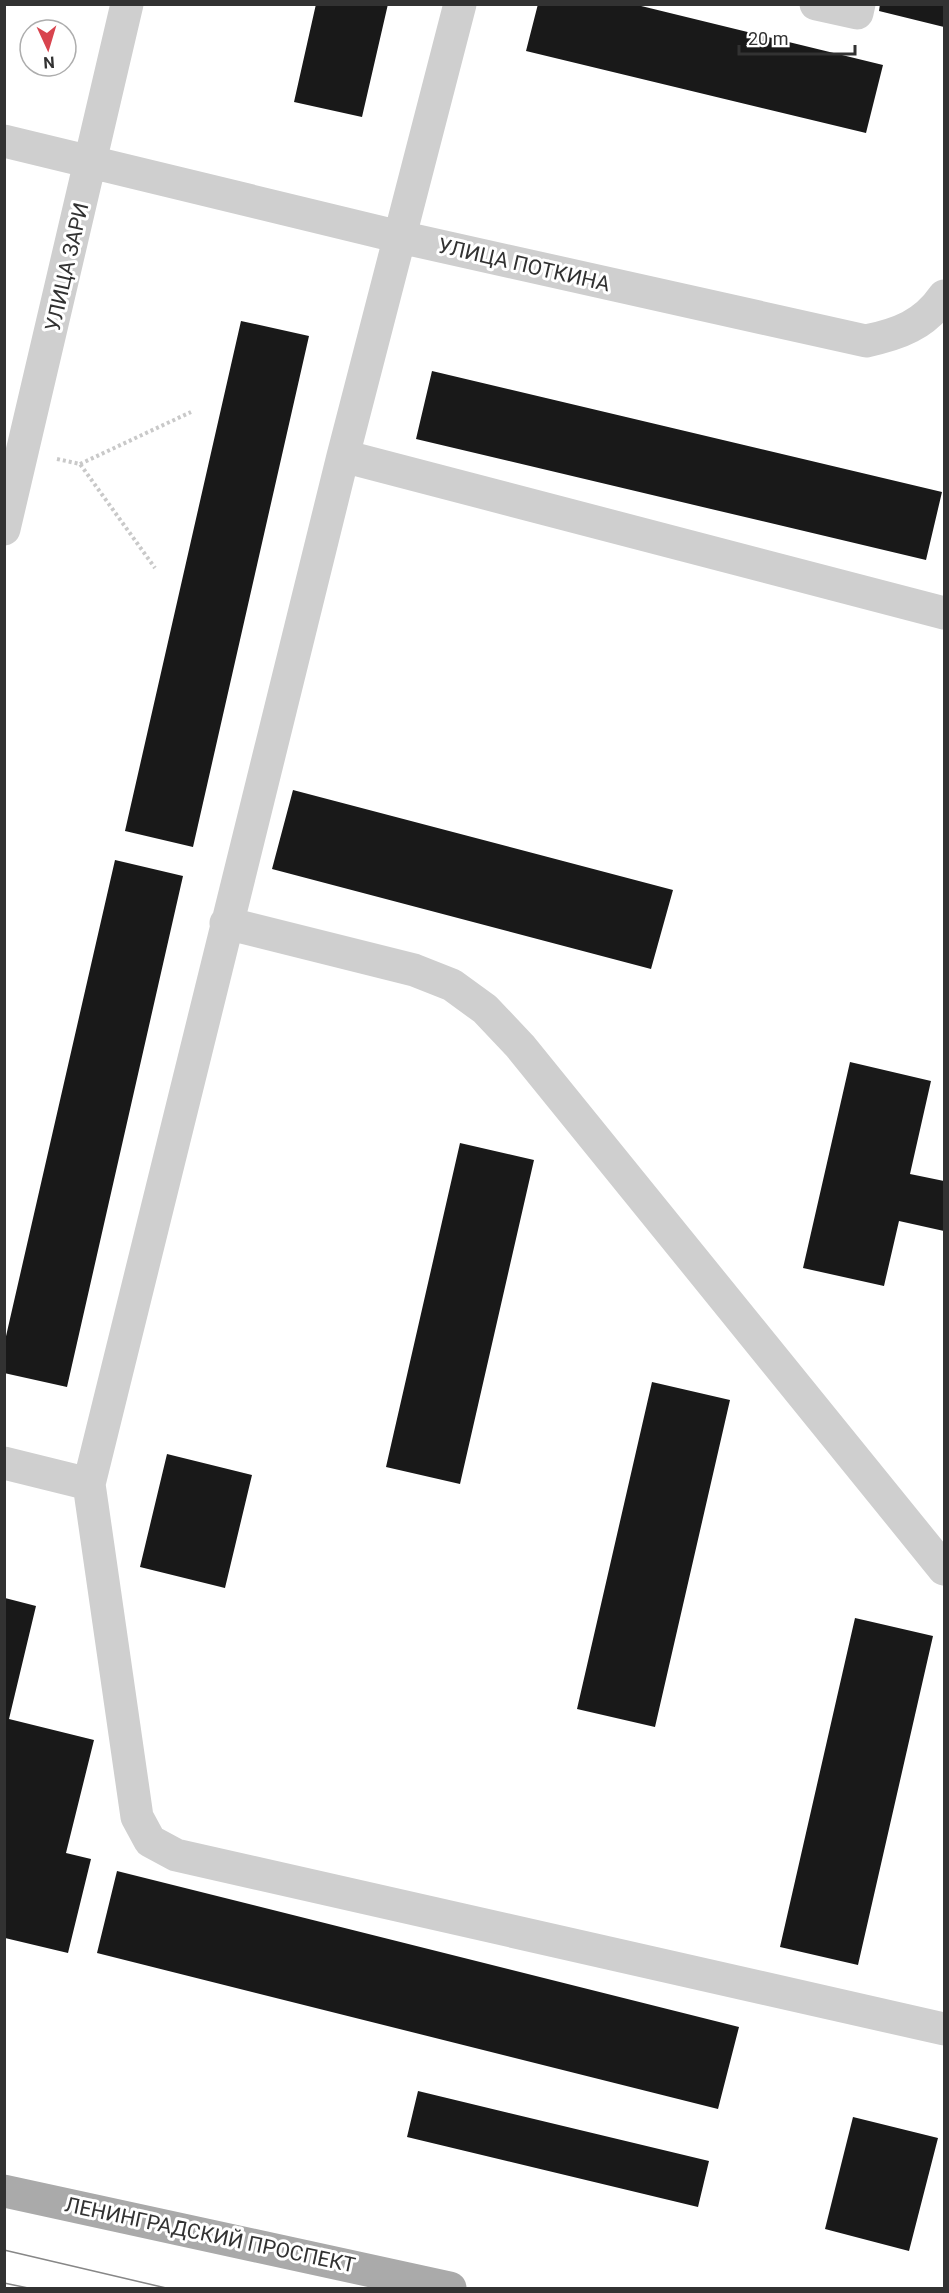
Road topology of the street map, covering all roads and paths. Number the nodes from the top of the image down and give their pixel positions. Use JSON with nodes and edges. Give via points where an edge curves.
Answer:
{"nodes":[{"id":1,"x":128,"y":4,"type":"edge"},
{"id":2,"x":460,"y":4,"type":"edge"},
{"id":3,"x":816,"y":4,"type":"edge"},
{"id":4,"x":860,"y":4,"type":"edge"},
{"id":5,"x":4,"y":141,"type":"edge"},
{"id":6,"x":91,"y":163,"type":"junction"},
{"id":7,"x":400,"y":237,"type":"junction"},
{"id":8,"x":945,"y":296,"type":"edge"},
{"id":9,"x":192,"y":412,"type":"dead end"},
{"id":10,"x":23,"y":453,"type":"junction"},
{"id":11,"x":343,"y":456,"type":"junction"},
{"id":12,"x":80,"y":464,"type":"junction"},
{"id":13,"x":5,"y":524,"type":"edge"},
{"id":14,"x":155,"y":568,"type":"dead end"},
{"id":15,"x":945,"y":613,"type":"edge"},
{"id":16,"x":226,"y":923,"type":"junction"},
{"id":17,"x":4,"y":1463,"type":"edge"},
{"id":18,"x":89,"y":1484,"type":"junction"},
{"id":19,"x":945,"y":1569,"type":"edge"},
{"id":20,"x":945,"y":2029,"type":"edge"},
{"id":21,"x":4,"y":2191,"type":"edge"},
{"id":22,"x":450,"y":2289,"type":"edge"}],
"edges":[{"from":1,"to":6,"type":"street","name":"УЛИЦА ЗАРИ"},
{"from":2,"to":7,"type":"street"},
{"from":3,"to":4,"type":"street","via":[[858,13]]},
{"from":5,"to":6,"type":"street","name":"УЛИЦА ПОТКИНА"},
{"from":6,"to":7,"type":"street","name":"УЛИЦА ПОТКИНА"},
{"from":6,"to":10,"type":"street","name":"УЛИЦА ЗАРИ"},
{"from":7,"to":8,"type":"street","name":"УЛИЦА ПОТКИНА","via":[[866,341],[923,321]]},
{"from":7,"to":11,"type":"street"},
{"from":9,"to":12,"type":"path"},
{"from":10,"to":12,"type":"path"},
{"from":10,"to":13,"type":"street","name":"УЛИЦА ЗАРИ"},
{"from":11,"to":15,"type":"street"},
{"from":11,"to":16,"type":"street"},
{"from":12,"to":14,"type":"path"},
{"from":16,"to":18,"type":"street"},
{"from":16,"to":19,"type":"street","via":[[414,970],[452,985],[485,1010],[520,1046]]},
{"from":17,"to":18,"type":"street"},
{"from":18,"to":20,"type":"street","via":[[137,1817],[150,1841],[176,1854]]},
{"from":21,"to":22,"type":"main road","name":"ЛЕНИНГРАДСКИЙ ПРОСПЕКТ"}]}
